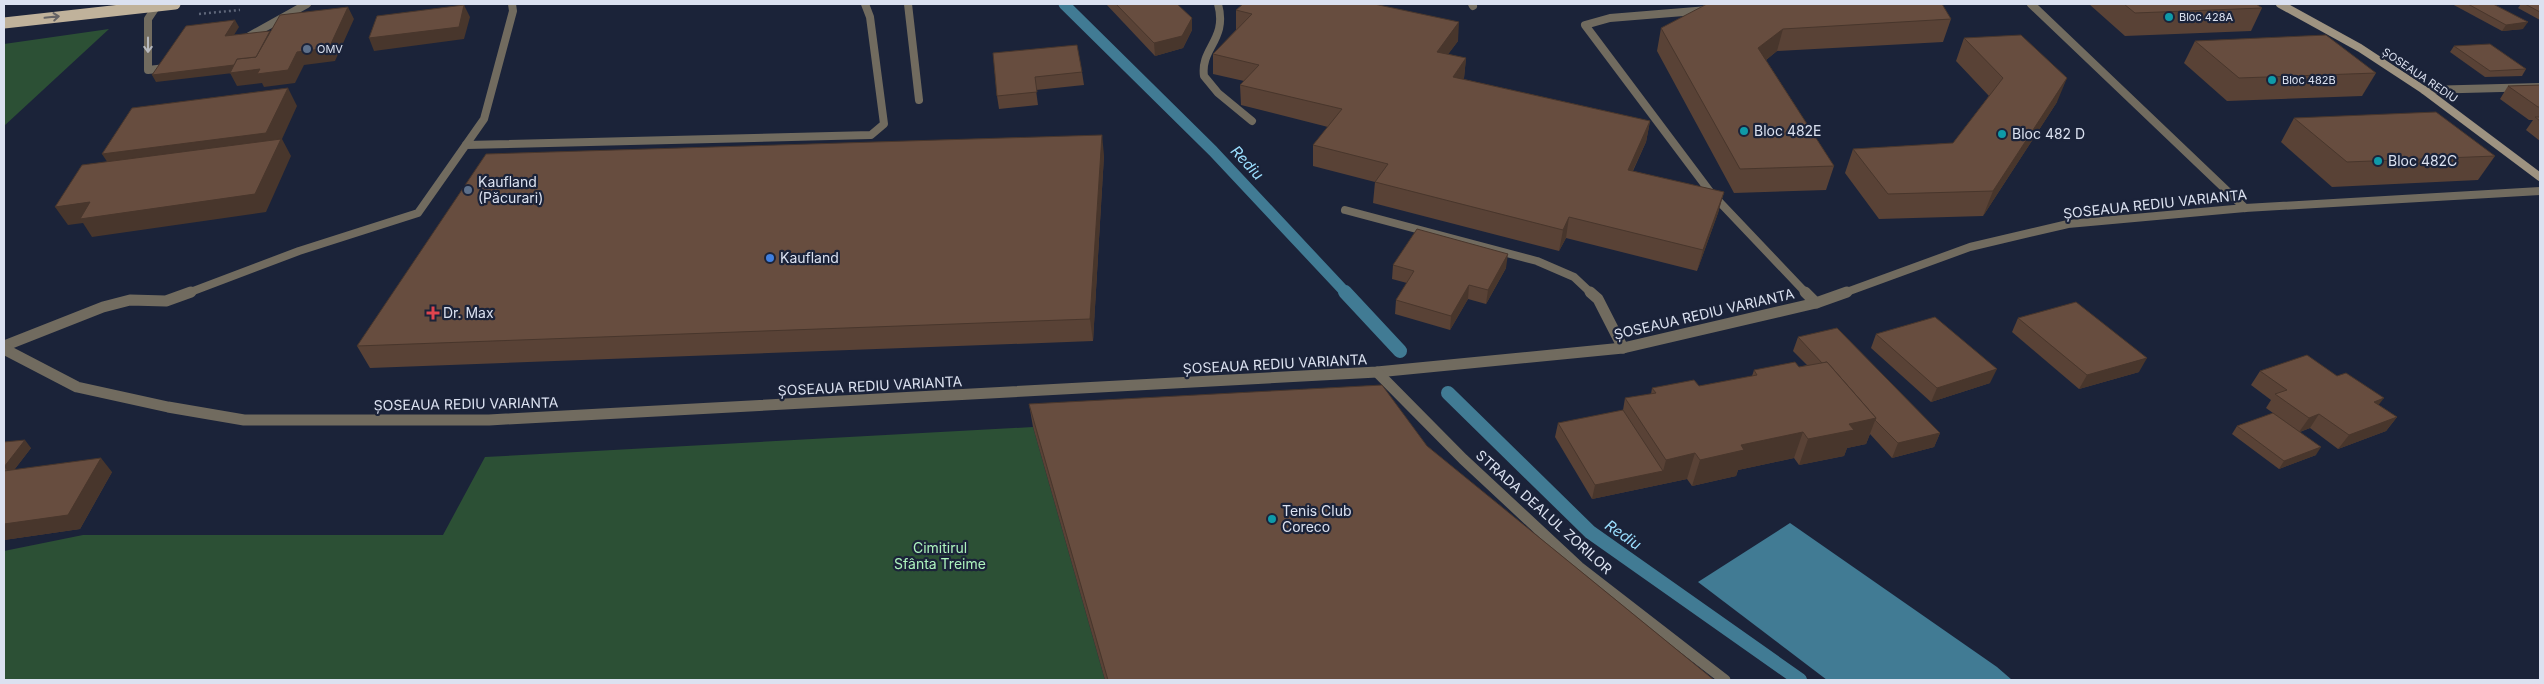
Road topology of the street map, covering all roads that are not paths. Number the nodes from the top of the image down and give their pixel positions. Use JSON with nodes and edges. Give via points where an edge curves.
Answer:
{"nodes":[{"id":1,"x":175,"y":4,"type":"edge"},
{"id":2,"x":307,"y":4,"type":"edge"},
{"id":3,"x":512,"y":4,"type":"edge"},
{"id":4,"x":864,"y":4,"type":"edge"},
{"id":5,"x":908,"y":4,"type":"edge"},
{"id":6,"x":1218,"y":4,"type":"edge"},
{"id":7,"x":2031,"y":4,"type":"edge"},
{"id":8,"x":2280,"y":4,"type":"edge"},
{"id":9,"x":157,"y":5,"type":"edge"},
{"id":10,"x":1717,"y":9,"type":"edge"},
{"id":11,"x":4,"y":23,"type":"edge"},
{"id":12,"x":240,"y":41,"type":"edge"},
{"id":13,"x":166,"y":68,"type":"edge"},
{"id":14,"x":2540,"y":87,"type":"edge"},
{"id":15,"x":2424,"y":90,"type":"junction"},
{"id":16,"x":920,"y":100,"type":"dead end"},
{"id":17,"x":1252,"y":121,"type":"dead end"},
{"id":18,"x":466,"y":145,"type":"junction"},
{"id":19,"x":2540,"y":177,"type":"edge"},
{"id":20,"x":2540,"y":191,"type":"edge"},
{"id":21,"x":2245,"y":208,"type":"junction"},
{"id":22,"x":1345,"y":210,"type":"dead end"},
{"id":23,"x":1816,"y":302,"type":"junction"},
{"id":24,"x":4,"y":348,"type":"edge"},
{"id":25,"x":1623,"y":348,"type":"junction"},
{"id":26,"x":1378,"y":372,"type":"junction"},
{"id":27,"x":1724,"y":680,"type":"edge"}],
"edges":[{"from":1,"to":9,"type":"main road"},
{"from":2,"to":12,"type":"street"},
{"from":3,"to":18,"type":"street","via":[[513,11],[484,119]]},
{"from":4,"to":18,"type":"street","via":[[870,17],[884,124],[871,135]]},
{"from":5,"to":16,"type":"street"},
{"from":6,"to":17,"type":"street","via":[[1223,14],[1223,27],[1204,64],[1204,76]]},
{"from":7,"to":21,"type":"street"},
{"from":8,"to":15,"type":"main road","name":"ȘOSEAUA REDIU","via":[[2360,48]]},
{"from":11,"to":9,"type":"main road","one_way":true},
{"from":9,"to":13,"type":"street","one_way":true,"via":[[148,19],[148,70]]},
{"from":10,"to":23,"type":"street","via":[[1610,18],[1585,26],[1712,193]]},
{"from":14,"to":15,"type":"street"},
{"from":15,"to":19,"type":"main road","name":"ȘOSEAUA REDIU"},
{"from":18,"to":24,"type":"street","via":[[418,213],[299,251],[166,301],[130,300],[103,307]]},
{"from":20,"to":21,"type":"street","name":"ȘOSEAUA REDIU VARIANTA"},
{"from":21,"to":23,"type":"street","name":"ȘOSEAUA REDIU VARIANTA","via":[[2068,224],[1970,247]]},
{"from":22,"to":25,"type":"street","via":[[1537,261],[1574,277],[1598,299]]},
{"from":23,"to":25,"type":"street","name":"ȘOSEAUA REDIU VARIANTA"},
{"from":24,"to":26,"type":"street","name":"ȘOSEAUA REDIU VARIANTA","via":[[77,386],[244,420],[489,420]]},
{"from":25,"to":26,"type":"street","name":"ȘOSEAUA REDIU VARIANTA"},
{"from":26,"to":27,"type":"street","name":"STRADA DEALUL ZORILOR","via":[[1463,460],[1579,567]]}]}
